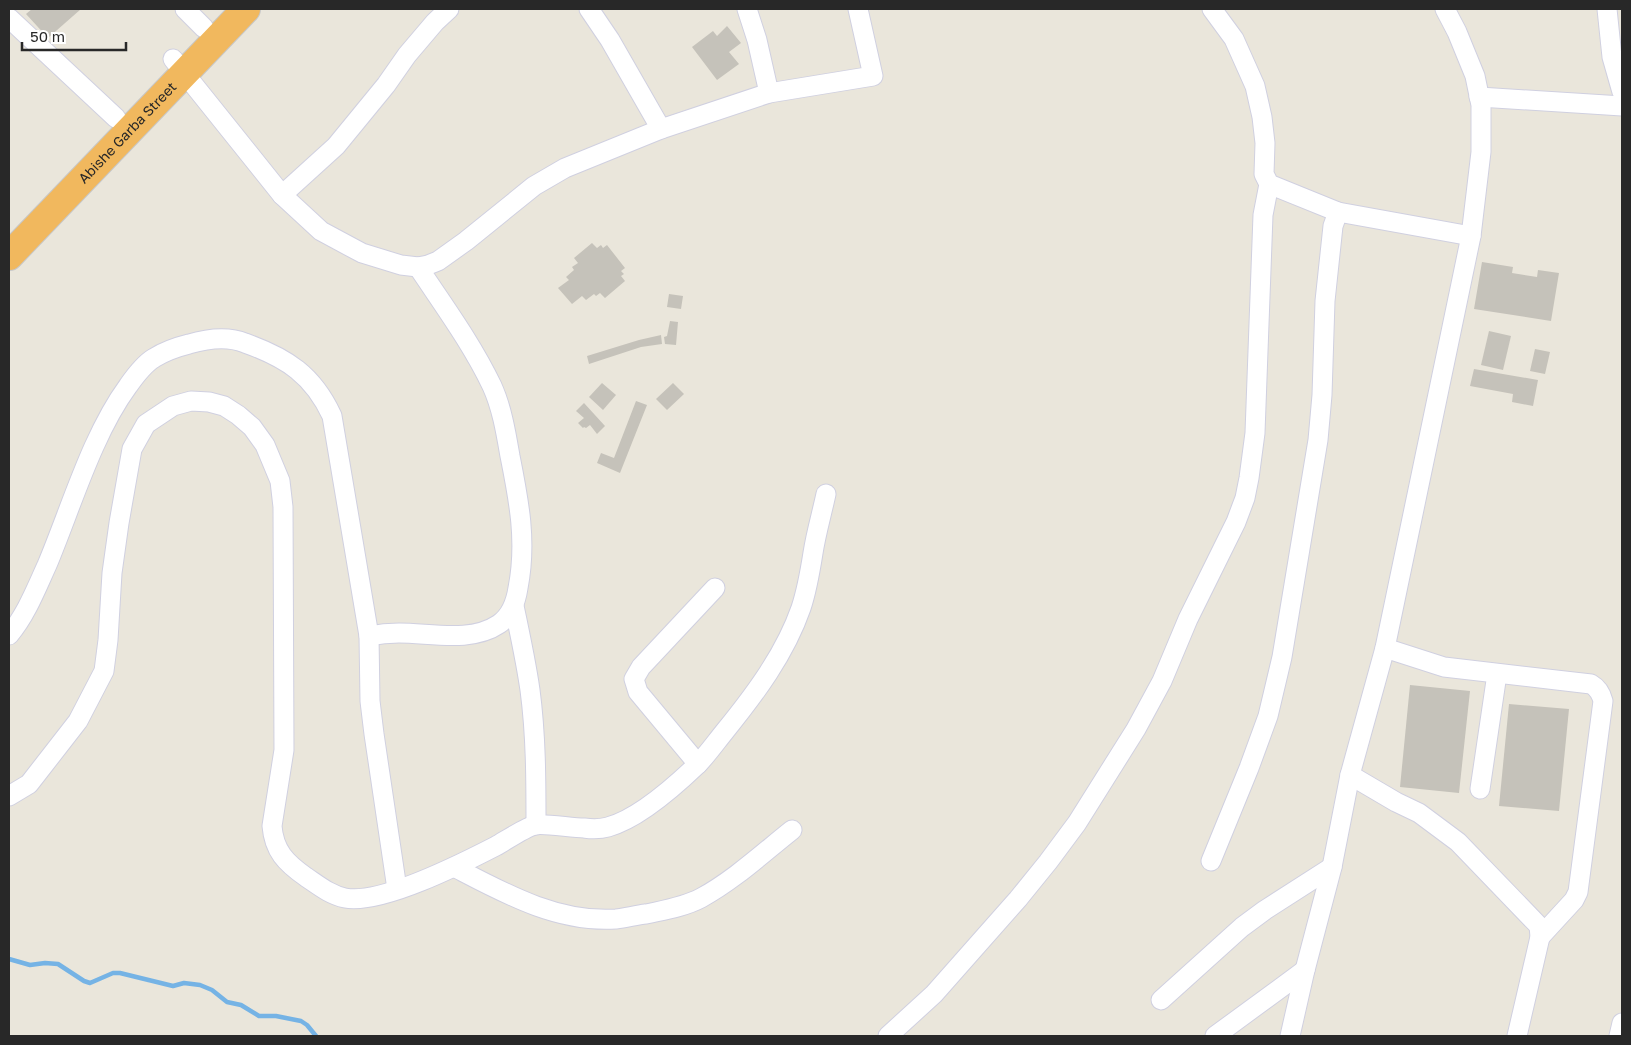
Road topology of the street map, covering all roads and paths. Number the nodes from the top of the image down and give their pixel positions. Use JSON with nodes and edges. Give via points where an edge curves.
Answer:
{"nodes":[{"id":1,"x":12,"y":9,"type":"edge"},
{"id":2,"x":246,"y":9,"type":"edge"},
{"id":3,"x":449,"y":9,"type":"edge"},
{"id":4,"x":589,"y":9,"type":"edge"},
{"id":5,"x":747,"y":9,"type":"edge"},
{"id":6,"x":858,"y":9,"type":"edge"},
{"id":7,"x":1212,"y":9,"type":"edge"},
{"id":8,"x":1445,"y":9,"type":"edge"},
{"id":9,"x":1608,"y":9,"type":"edge"},
{"id":10,"x":9,"y":11,"type":"edge"},
{"id":11,"x":204,"y":15,"type":"edge"},
{"id":12,"x":9,"y":18,"type":"edge"},
{"id":13,"x":178,"y":66,"type":"junction"},
{"id":14,"x":1622,"y":92,"type":"edge"},
{"id":15,"x":769,"y":93,"type":"junction"},
{"id":16,"x":1480,"y":97,"type":"junction"},
{"id":17,"x":1622,"y":106,"type":"edge"},
{"id":18,"x":116,"y":118,"type":"junction"},
{"id":19,"x":661,"y":129,"type":"junction"},
{"id":20,"x":1270,"y":184,"type":"junction"},
{"id":21,"x":282,"y":195,"type":"junction"},
{"id":22,"x":1338,"y":212,"type":"junction"},
{"id":23,"x":9,"y":232,"type":"edge"},
{"id":24,"x":1471,"y":236,"type":"junction"},
{"id":25,"x":9,"y":256,"type":"edge"},
{"id":26,"x":418,"y":267,"type":"junction"},
{"id":27,"x":826,"y":494,"type":"dead end"},
{"id":28,"x":715,"y":588,"type":"dead end"},
{"id":29,"x":514,"y":606,"type":"junction"},
{"id":30,"x":9,"y":635,"type":"edge"},
{"id":31,"x":369,"y":636,"type":"junction"},
{"id":32,"x":1385,"y":648,"type":"junction"},
{"id":33,"x":1497,"y":674,"type":"junction"},
{"id":34,"x":698,"y":764,"type":"junction"},
{"id":35,"x":1350,"y":775,"type":"junction"},
{"id":36,"x":1480,"y":789,"type":"dead end"},
{"id":37,"x":9,"y":796,"type":"edge"},
{"id":38,"x":536,"y":825,"type":"junction"},
{"id":39,"x":792,"y":830,"type":"dead end"},
{"id":40,"x":1211,"y":861,"type":"dead end"},
{"id":41,"x":454,"y":867,"type":"junction"},
{"id":42,"x":1332,"y":867,"type":"junction"},
{"id":43,"x":397,"y":890,"type":"junction"},
{"id":44,"x":1540,"y":937,"type":"junction"},
{"id":45,"x":1305,"y":970,"type":"junction"},
{"id":46,"x":1161,"y":1000,"type":"dead end"},
{"id":47,"x":1622,"y":1023,"type":"edge"},
{"id":48,"x":888,"y":1036,"type":"edge"},
{"id":49,"x":1215,"y":1036,"type":"edge"},
{"id":50,"x":1290,"y":1036,"type":"edge"},
{"id":51,"x":1517,"y":1036,"type":"edge"},
{"id":52,"x":1619,"y":1036,"type":"edge"}],
"edges":[{"from":1,"to":10,"type":"street"},
{"from":2,"to":13,"type":"highway","name":"Abishe Garba Street"},
{"from":3,"to":21,"type":"street","via":[[407,55],[336,146]]},
{"from":4,"to":19,"type":"street"},
{"from":5,"to":15,"type":"street"},
{"from":6,"to":15,"type":"street","via":[[873,76]]},
{"from":7,"to":20,"type":"street","via":[[1234,40],[1255,86],[1265,143],[1264,174]]},
{"from":8,"to":16,"type":"street","via":[[1475,76]]},
{"from":9,"to":14,"type":"street","via":[[1612,57]]},
{"from":11,"to":13,"type":"highway","name":"Abishe Garba Street"},
{"from":12,"to":18,"type":"street"},
{"from":13,"to":18,"type":"highway","name":"Abishe Garba Street"},
{"from":13,"to":21,"type":"street"},
{"from":13,"to":25,"type":"highway","name":"Abishe Garba Street"},
{"from":15,"to":19,"type":"street"},
{"from":16,"to":17,"type":"street"},
{"from":16,"to":24,"type":"street","via":[[1481,152]]},
{"from":18,"to":23,"type":"highway","name":"Abishe Garba Street"},
{"from":19,"to":26,"type":"street","via":[[565,168],[544,180],[451,251],[428,265]]},
{"from":20,"to":22,"type":"street"},
{"from":20,"to":48,"type":"street","via":[[1262,215],[1255,433],[1246,491],[1236,522],[1188,619],[1162,681],[1077,824],[1012,906],[934,994]]},
{"from":21,"to":26,"type":"street","via":[[321,231],[346,246],[383,260]]},
{"from":22,"to":24,"type":"street"},
{"from":22,"to":40,"type":"street","via":[[1333,226],[1325,301],[1318,440],[1282,657],[1268,716],[1250,768]]},
{"from":24,"to":32,"type":"street"},
{"from":26,"to":29,"type":"street","via":[[470,347],[492,387],[503,419],[518,498],[523,547]]},
{"from":27,"to":34,"type":"street","via":[[808,585],[788,637],[761,684]]},
{"from":28,"to":34,"type":"street","via":[[641,667],[634,679],[638,692]]},
{"from":29,"to":31,"type":"street","via":[[499,624],[478,632]]},
{"from":29,"to":38,"type":"street","via":[[532,711]]},
{"from":30,"to":31,"type":"street","via":[[19,624],[40,580],[99,437],[118,399],[134,378],[152,358],[174,348],[205,340],[239,340],[269,351],[301,372],[323,398],[332,416]]},
{"from":31,"to":43,"type":"street","via":[[370,701]]},
{"from":32,"to":33,"type":"street","via":[[1444,667]]},
{"from":32,"to":35,"type":"street"},
{"from":33,"to":36,"type":"street"},
{"from":33,"to":44,"type":"street","via":[[1591,684],[1596,687],[1602,701],[1578,892]]},
{"from":34,"to":38,"type":"street","via":[[629,819],[606,828]]},
{"from":35,"to":42,"type":"street"},
{"from":35,"to":44,"type":"street","via":[[1419,813],[1458,842],[1539,926]]},
{"from":37,"to":43,"type":"street","via":[[29,784],[68,736],[104,670],[112,573],[132,449],[146,424],[173,406],[209,402],[224,406],[252,427],[265,445],[280,481],[283,507],[284,750],[272,826],[276,847],[297,870],[327,891],[345,898]]},
{"from":38,"to":41,"type":"street"},
{"from":39,"to":41,"type":"street","via":[[700,899],[668,910],[615,919],[581,918],[550,910],[514,898]]},
{"from":41,"to":43,"type":"street"},
{"from":42,"to":45,"type":"street"},
{"from":42,"to":46,"type":"street","via":[[1242,927]]},
{"from":44,"to":51,"type":"street"},
{"from":45,"to":49,"type":"street"},
{"from":45,"to":50,"type":"street"},
{"from":47,"to":52,"type":"street"}]}
